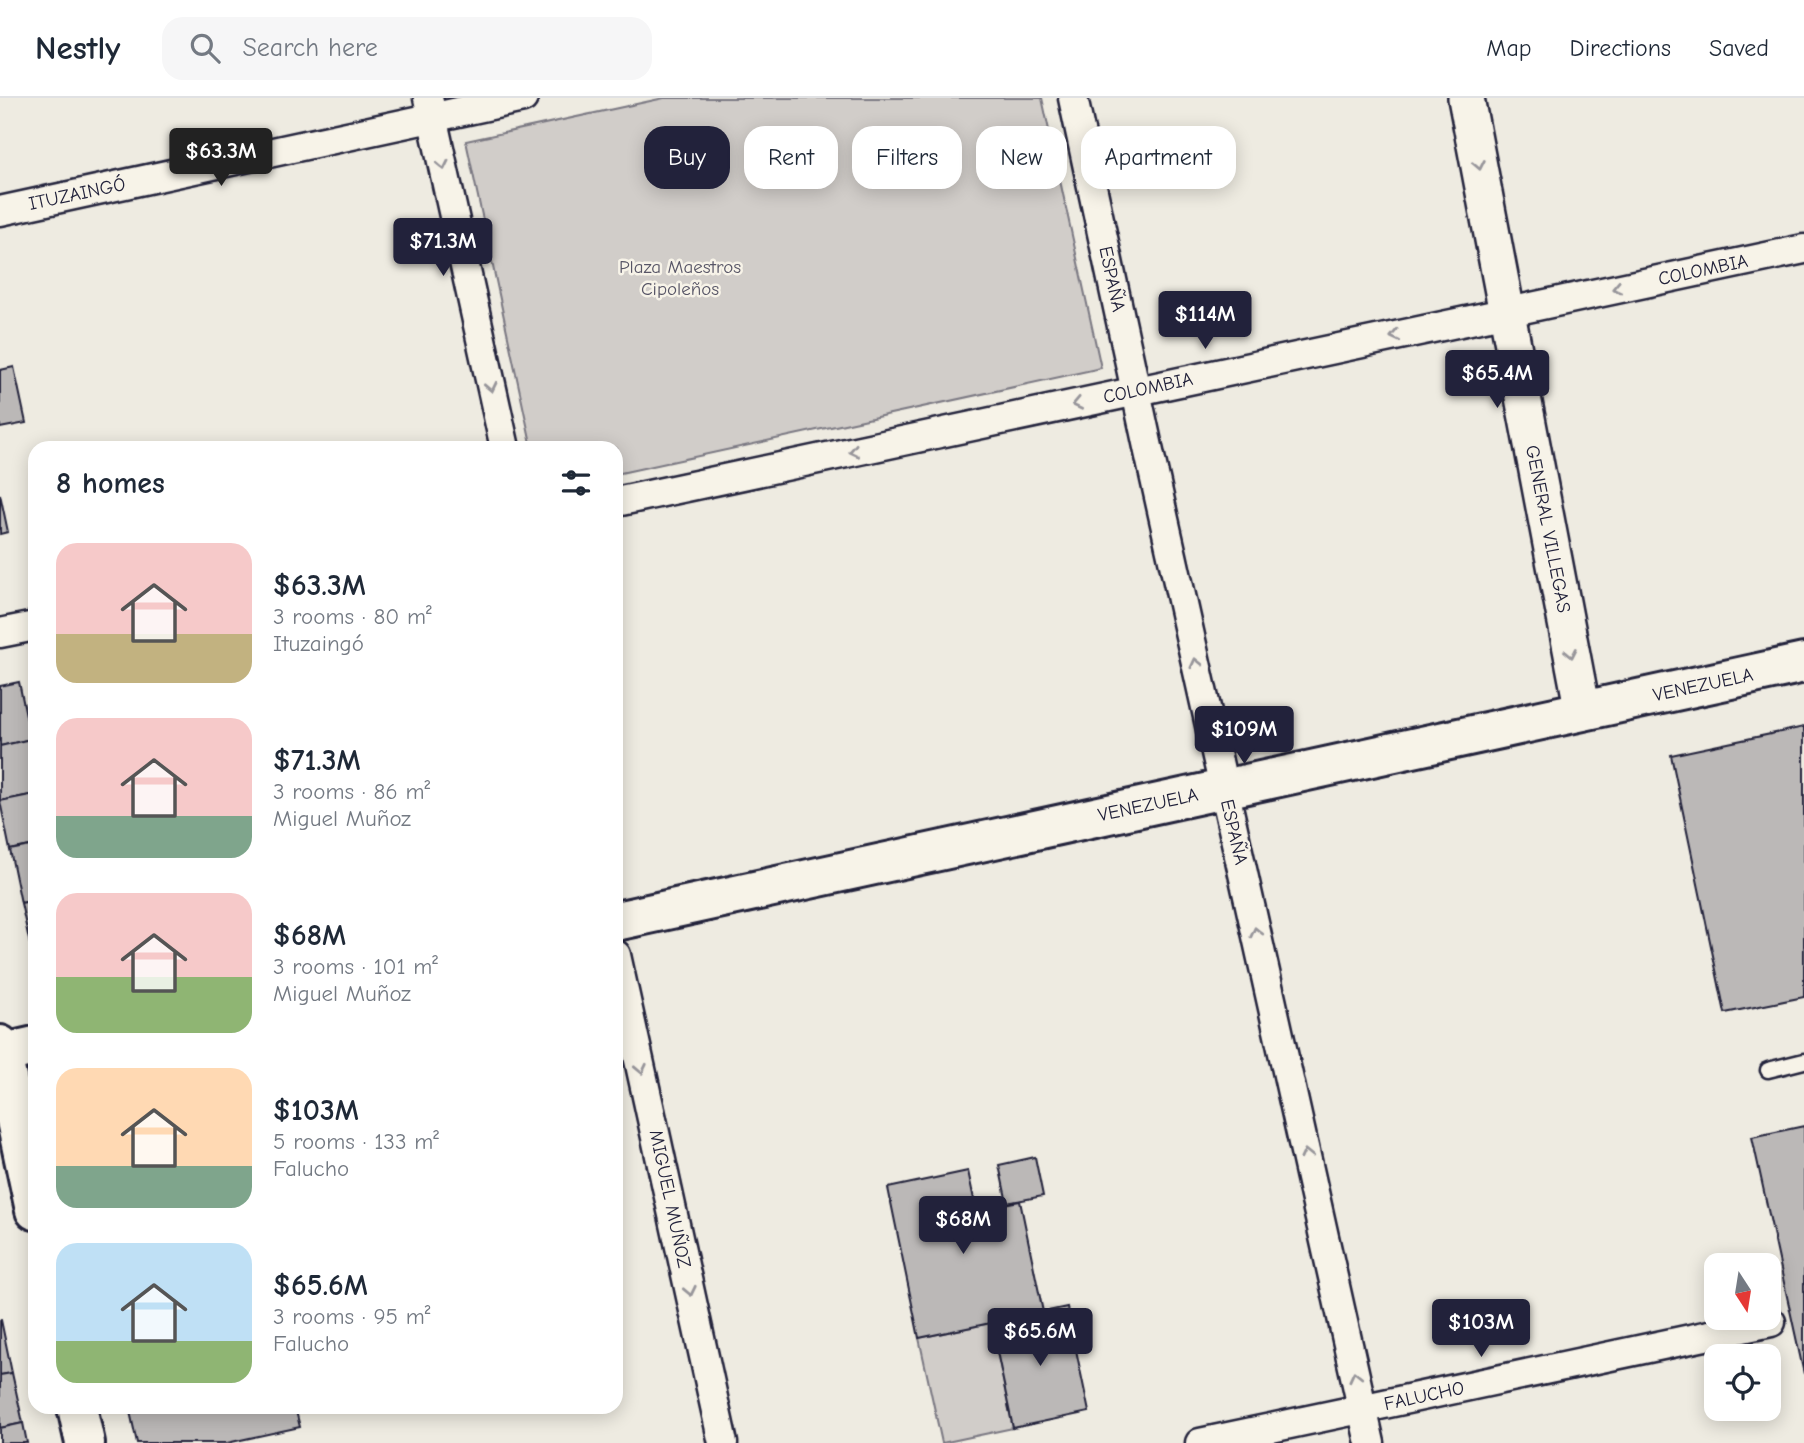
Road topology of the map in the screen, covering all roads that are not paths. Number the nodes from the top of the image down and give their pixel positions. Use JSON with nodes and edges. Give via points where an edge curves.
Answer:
{"nodes":[{"id":1,"x":523,"y":98,"type":"edge"},
{"id":2,"x":1073,"y":98,"type":"edge"},
{"id":3,"x":1466,"y":98,"type":"edge"},
{"id":4,"x":430,"y":108,"type":"edge"},
{"id":5,"x":0,"y":211,"type":"edge"},
{"id":6,"x":1804,"y":248,"type":"edge"},
{"id":7,"x":1507,"y":312,"type":"junction"},
{"id":8,"x":1136,"y":391,"type":"junction"},
{"id":9,"x":503,"y":441,"type":"edge"},
{"id":10,"x":623,"y":501,"type":"edge"},
{"id":11,"x":28,"y":627,"type":"edge"},
{"id":12,"x":0,"y":633,"type":"edge"},
{"id":13,"x":1804,"y":663,"type":"edge"},
{"id":14,"x":1583,"y":712,"type":"junction"},
{"id":15,"x":1224,"y":789,"type":"junction"},
{"id":16,"x":623,"y":918,"type":"edge"},
{"id":17,"x":623,"y":987,"type":"edge"},
{"id":18,"x":9,"y":1050,"type":"edge"},
{"id":19,"x":1804,"y":1061,"type":"edge"},
{"id":20,"x":1768,"y":1070,"type":"dead end"},
{"id":21,"x":28,"y":1167,"type":"edge"},
{"id":22,"x":1733,"y":1330,"type":"edge"},
{"id":23,"x":1363,"y":1409,"type":"junction"},
{"id":24,"x":79,"y":1414,"type":"edge"},
{"id":25,"x":85,"y":1443,"type":"edge"},
{"id":26,"x":723,"y":1443,"type":"edge"},
{"id":27,"x":1200,"y":1443,"type":"edge"},
{"id":28,"x":1370,"y":1443,"type":"edge"}],
"edges":[{"from":1,"to":4,"type":"street","name":"ITUZAINGÓ"},
{"from":2,"to":8,"type":"street","name":"ESPAÑA"},
{"from":3,"to":7,"type":"street","name":"GENERAL VILLEGAS","one_way":true},
{"from":4,"to":5,"type":"street","name":"ITUZAINGÓ"},
{"from":4,"to":9,"type":"street","one_way":true},
{"from":6,"to":7,"type":"street","name":"COLOMBIA","one_way":true},
{"from":7,"to":8,"type":"street","name":"COLOMBIA","one_way":true},
{"from":7,"to":14,"type":"street","name":"GENERAL VILLEGAS","one_way":true},
{"from":8,"to":10,"type":"street","name":"COLOMBIA","one_way":true},
{"from":15,"to":8,"type":"street","name":"ESPAÑA","one_way":true},
{"from":11,"to":12,"type":"street"},
{"from":13,"to":14,"type":"main road","name":"VENEZUELA"},
{"from":14,"to":15,"type":"main road","name":"VENEZUELA"},
{"from":15,"to":16,"type":"main road","name":"VENEZUELA"},
{"from":23,"to":15,"type":"street","name":"ESPAÑA","one_way":true},
{"from":17,"to":26,"type":"street","name":"MIGUEL MUÑOZ","one_way":true},
{"from":18,"to":21,"type":"main road"},
{"from":19,"to":20,"type":"lane"},
{"from":22,"to":23,"type":"street","name":"FALUCHO"},
{"from":23,"to":27,"type":"street","name":"FALUCHO"},
{"from":23,"to":28,"type":"street","name":"ESPAÑA"},
{"from":24,"to":25,"type":"main road"}]}
